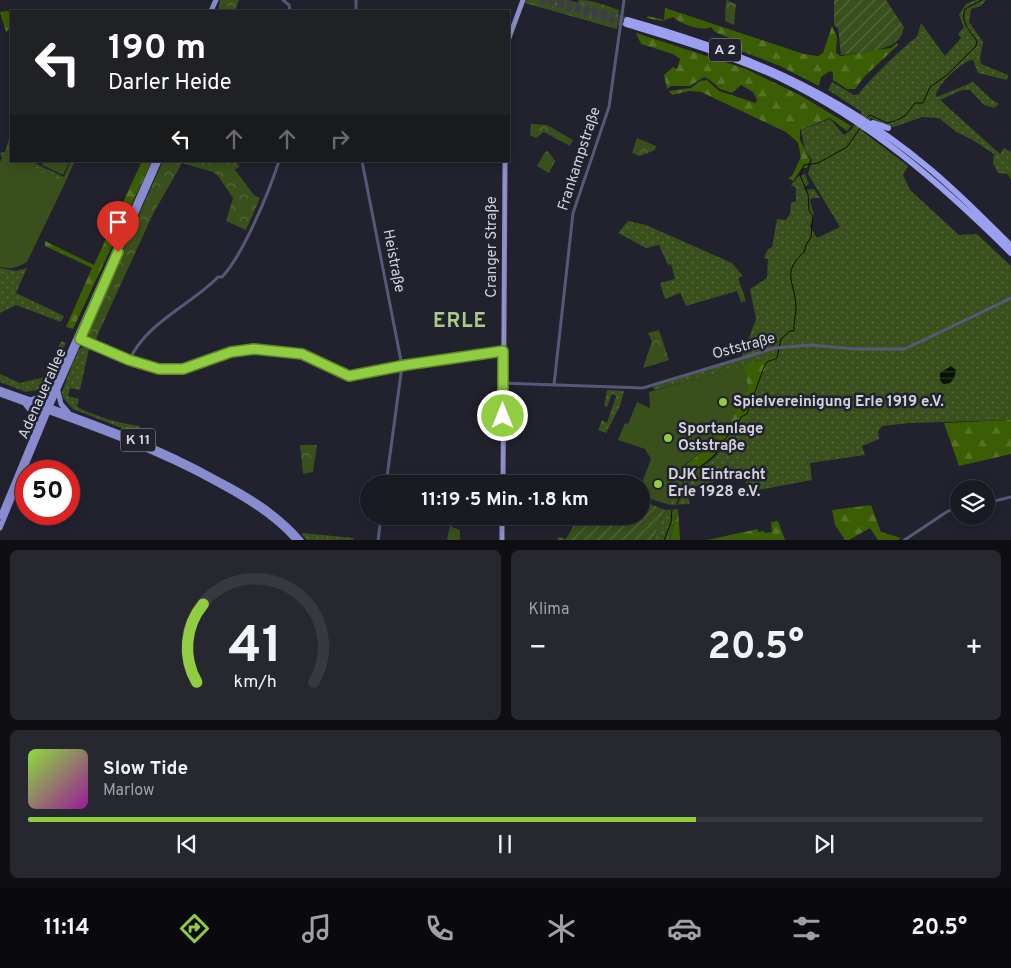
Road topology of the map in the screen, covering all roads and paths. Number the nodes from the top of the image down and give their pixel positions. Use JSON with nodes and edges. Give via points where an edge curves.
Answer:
{"nodes":[{"id":1,"x":283,"y":0,"type":"edge"},
{"id":2,"x":523,"y":0,"type":"edge"},
{"id":3,"x":624,"y":0,"type":"edge"},
{"id":4,"x":291,"y":10,"type":"edge"},
{"id":5,"x":626,"y":22,"type":"tunnel mouth"},
{"id":6,"x":510,"y":35,"type":"edge"},
{"id":7,"x":867,"y":123,"type":"junction"},
{"id":8,"x":888,"y":128,"type":"dead end"},
{"id":9,"x":906,"y":156,"type":"junction"},
{"id":10,"x":155,"y":162,"type":"edge"},
{"id":11,"x":159,"y":162,"type":"edge"},
{"id":12,"x":279,"y":162,"type":"edge"},
{"id":13,"x":362,"y":162,"type":"edge"},
{"id":14,"x":505,"y":162,"type":"edge"},
{"id":15,"x":914,"y":171,"type":"dead end"},
{"id":16,"x":976,"y":225,"type":"dead end"},
{"id":17,"x":995,"y":238,"type":"junction"},
{"id":18,"x":1011,"y":246,"type":"edge"},
{"id":19,"x":1011,"y":253,"type":"edge"},
{"id":20,"x":1011,"y":298,"type":"edge"},
{"id":21,"x":78,"y":340,"type":"junction"},
{"id":22,"x":504,"y":351,"type":"junction"},
{"id":23,"x":129,"y":360,"type":"junction"},
{"id":24,"x":402,"y":366,"type":"junction"},
{"id":25,"x":504,"y":383,"type":"junction"},
{"id":26,"x":554,"y":385,"type":"junction"},
{"id":27,"x":0,"y":389,"type":"edge"},
{"id":28,"x":55,"y":389,"type":"junction"},
{"id":29,"x":0,"y":394,"type":"edge"},
{"id":30,"x":30,"y":400,"type":"junction"},
{"id":31,"x":23,"y":402,"type":"junction"},
{"id":32,"x":47,"y":408,"type":"junction"},
{"id":33,"x":70,"y":414,"type":"junction"},
{"id":34,"x":36,"y":427,"type":"junction"},
{"id":35,"x":387,"y":475,"type":"edge"},
{"id":36,"x":503,"y":475,"type":"edge"},
{"id":37,"x":1011,"y":497,"type":"edge"},
{"id":38,"x":995,"y":501,"type":"edge"},
{"id":39,"x":950,"y":511,"type":"edge"},
{"id":40,"x":0,"y":516,"type":"edge"},
{"id":41,"x":380,"y":525,"type":"edge"},
{"id":42,"x":502,"y":525,"type":"edge"},
{"id":43,"x":0,"y":528,"type":"edge"},
{"id":44,"x":296,"y":540,"type":"edge"},
{"id":45,"x":302,"y":540,"type":"edge"},
{"id":46,"x":378,"y":540,"type":"edge"},
{"id":47,"x":502,"y":540,"type":"edge"},
{"id":48,"x":903,"y":540,"type":"edge"}],
"edges":[{"from":1,"to":4,"type":"street"},
{"from":2,"to":6,"type":"main road"},
{"from":3,"to":26,"type":"street","name":"Frankampstraße","via":[[609,107],[573,212]]},
{"from":5,"to":7,"type":"highway","number":"A 2","via":[[690,38],[744,57],[804,85]]},
{"from":7,"to":8,"type":"highway"},
{"from":7,"to":9,"type":"highway"},
{"from":7,"to":18,"type":"highway","via":[[933,171]]},
{"from":9,"to":15,"type":"highway"},
{"from":9,"to":17,"type":"highway"},
{"from":10,"to":21,"type":"main road","name":"Adenauerallee"},
{"from":11,"to":21,"type":"main road","name":"Adenauerallee"},
{"from":12,"to":23,"type":"street","via":[[229,269],[157,326]]},
{"from":13,"to":24,"type":"street","name":"Heistraße"},
{"from":14,"to":22,"type":"main road","name":"Cranger Straße"},
{"from":16,"to":17,"type":"highway"},
{"from":17,"to":19,"type":"highway"},
{"from":20,"to":26,"type":"street","name":"Oststraße","via":[[905,348],[792,346],[775,348],[643,388]]},
{"from":21,"to":23,"type":"street"},
{"from":21,"to":28,"type":"main road","name":"Adenauerallee"},
{"from":22,"to":24,"type":"street"},
{"from":22,"to":25,"type":"main road","name":"Cranger Straße"},
{"from":23,"to":24,"type":"street","via":[[159,369],[183,369],[231,352],[254,349],[302,354],[349,376]]},
{"from":24,"to":35,"type":"street","name":"Heistraße"},
{"from":25,"to":26,"type":"street","name":"Oststraße"},
{"from":25,"to":36,"type":"main road","name":"Cranger Straße"},
{"from":27,"to":30,"type":"main road","number":"K 11"},
{"from":28,"to":30,"type":"main road"},
{"from":28,"to":32,"type":"main road","name":"Adenauerallee"},
{"from":28,"to":33,"type":"main road","via":[[61,404]]},
{"from":29,"to":31,"type":"main road","number":"K 11"},
{"from":30,"to":32,"type":"main road","number":"K 11"},
{"from":31,"to":32,"type":"main road","number":"K 11"},
{"from":31,"to":34,"type":"main road","via":[[33,414]]},
{"from":32,"to":33,"type":"main road","number":"K 11"},
{"from":32,"to":34,"type":"main road","name":"Adenauerallee"},
{"from":32,"to":43,"type":"main road","name":"Adenauerallee"},
{"from":32,"to":44,"type":"main road","number":"K 11","via":[[191,470],[253,505]]},
{"from":33,"to":45,"type":"main road","number":"K 11","via":[[140,441],[217,478],[268,509]]},
{"from":34,"to":40,"type":"main road","name":"Adenauerallee"},
{"from":37,"to":38,"type":"street"},
{"from":39,"to":48,"type":"street"},
{"from":41,"to":46,"type":"street"},
{"from":42,"to":47,"type":"main road"}]}
